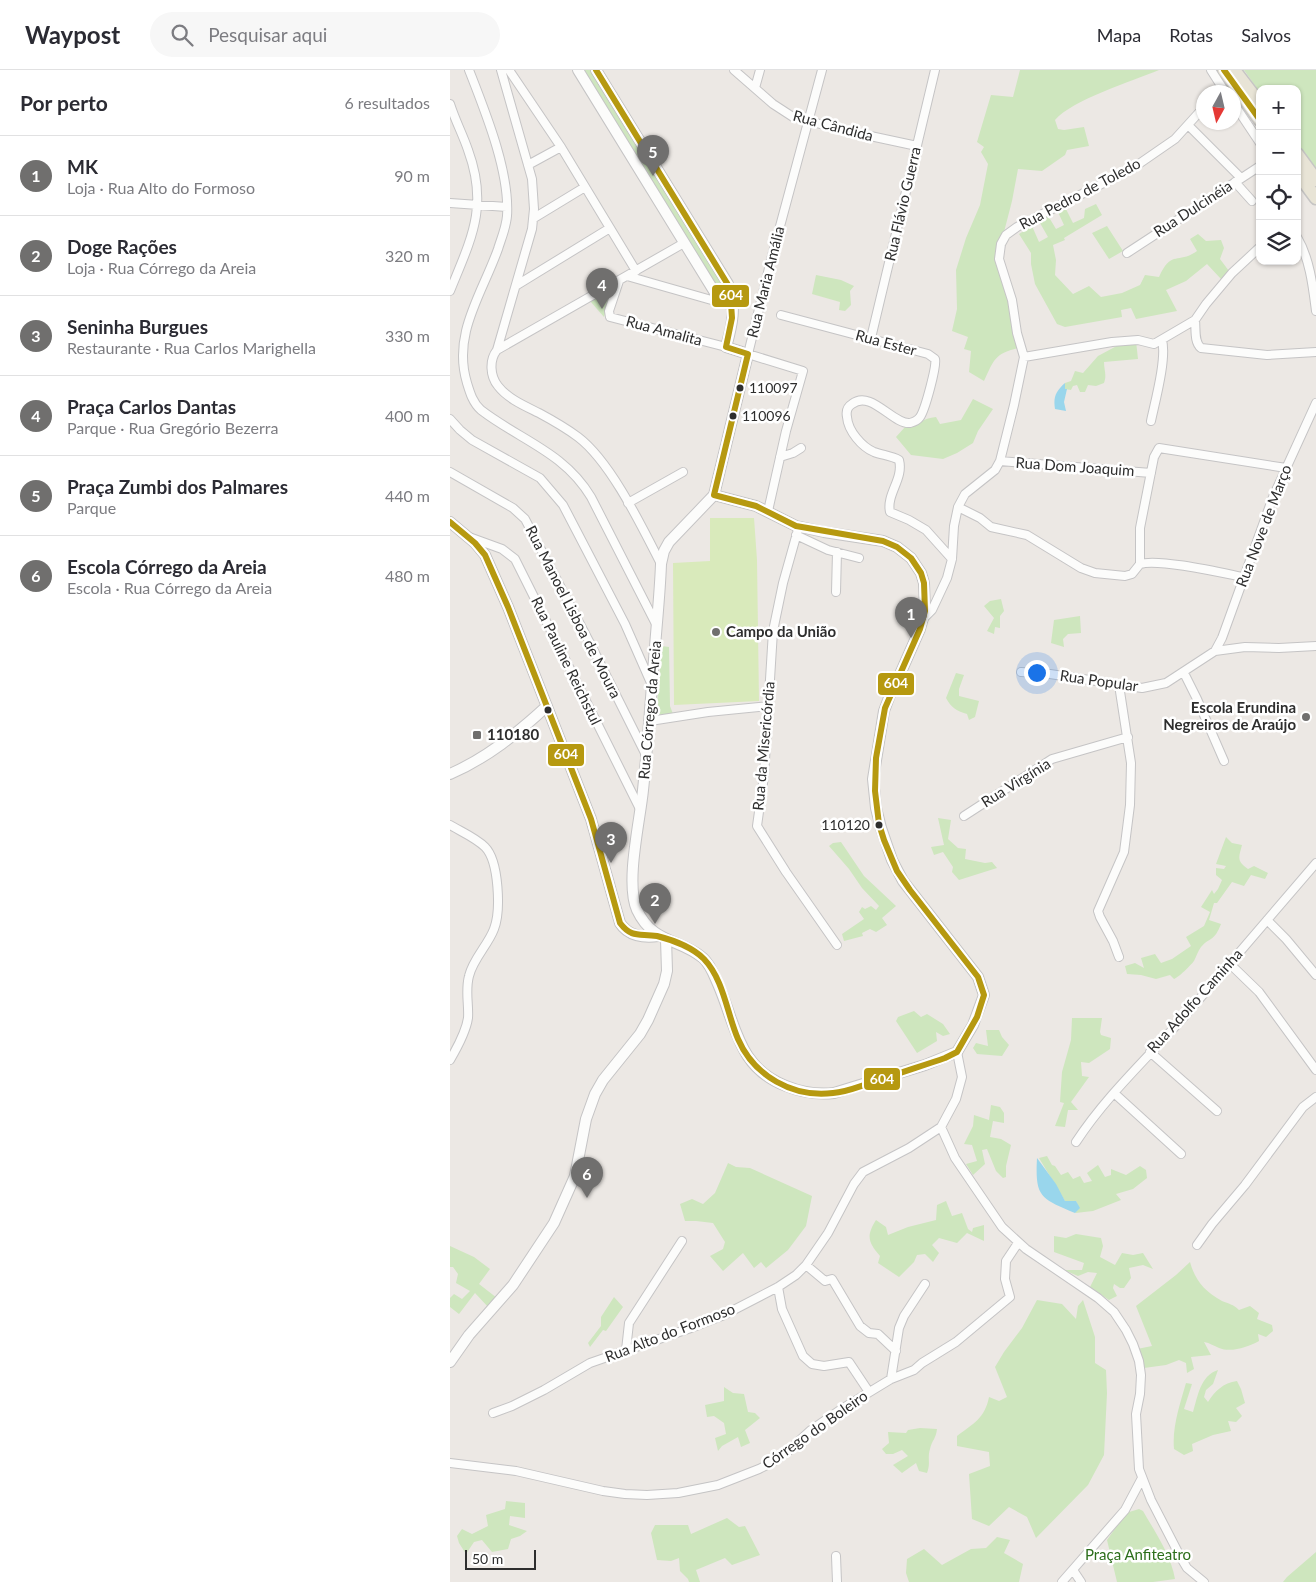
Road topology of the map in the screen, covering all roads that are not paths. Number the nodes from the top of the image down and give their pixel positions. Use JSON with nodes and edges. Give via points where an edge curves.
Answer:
{"nodes":[{"id":1,"x":469,"y":70,"type":"edge"},
{"id":2,"x":501,"y":70,"type":"edge"},
{"id":3,"x":510,"y":70,"type":"edge"},
{"id":4,"x":578,"y":70,"type":"edge"},
{"id":5,"x":596,"y":70,"type":"edge"},
{"id":6,"x":734,"y":70,"type":"edge"},
{"id":7,"x":760,"y":70,"type":"edge"},
{"id":8,"x":822,"y":70,"type":"edge"},
{"id":9,"x":935,"y":70,"type":"edge"},
{"id":10,"x":1211,"y":70,"type":"edge"},
{"id":11,"x":1224,"y":70,"type":"edge"},
{"id":12,"x":1234,"y":70,"type":"edge"},
{"id":13,"x":1218,"y":85,"type":"edge"},
{"id":14,"x":755,"y":88,"type":"junction"},
{"id":15,"x":527,"y":98,"type":"junction"},
{"id":16,"x":1256,"y":99,"type":"edge"},
{"id":17,"x":450,"y":104,"type":"edge"},
{"id":18,"x":512,"y":107,"type":"junction"},
{"id":19,"x":1241,"y":114,"type":"edge"},
{"id":20,"x":1256,"y":114,"type":"edge"},
{"id":21,"x":1196,"y":116,"type":"edge"},
{"id":22,"x":808,"y":122,"type":"junction"},
{"id":23,"x":1188,"y":125,"type":"junction"},
{"id":24,"x":1256,"y":136,"type":"edge"},
{"id":25,"x":917,"y":146,"type":"junction"},
{"id":26,"x":561,"y":147,"type":"junction"},
{"id":27,"x":1301,"y":159,"type":"edge"},
{"id":28,"x":528,"y":165,"type":"junction"},
{"id":29,"x":1256,"y":169,"type":"edge"},
{"id":30,"x":1299,"y":175,"type":"edge"},
{"id":31,"x":1238,"y":180,"type":"junction"},
{"id":32,"x":1316,"y":180,"type":"edge"},
{"id":33,"x":586,"y":187,"type":"junction"},
{"id":34,"x":1316,"y":198,"type":"edge"},
{"id":35,"x":1252,"y":201,"type":"dead end"},
{"id":36,"x":450,"y":203,"type":"edge"},
{"id":37,"x":479,"y":205,"type":"junction"},
{"id":38,"x":507,"y":207,"type":"junction"},
{"id":39,"x":534,"y":218,"type":"junction"},
{"id":40,"x":610,"y":228,"type":"junction"},
{"id":41,"x":684,"y":244,"type":"junction"},
{"id":42,"x":1301,"y":244,"type":"edge"},
{"id":43,"x":1256,"y":251,"type":"edge"},
{"id":44,"x":1127,"y":253,"type":"dead end"},
{"id":45,"x":636,"y":270,"type":"junction"},
{"id":46,"x":627,"y":276,"type":"junction"},
{"id":47,"x":619,"y":281,"type":"junction"},
{"id":48,"x":517,"y":284,"type":"junction"},
{"id":49,"x":450,"y":291,"type":"edge"},
{"id":50,"x":733,"y":304,"type":"junction"},
{"id":51,"x":1316,"y":311,"type":"edge"},
{"id":52,"x":781,"y":315,"type":"dead end"},
{"id":53,"x":1196,"y":320,"type":"junction"},
{"id":54,"x":871,"y":338,"type":"junction"},
{"id":55,"x":1162,"y":340,"type":"junction"},
{"id":56,"x":726,"y":347,"type":"junction"},
{"id":57,"x":497,"y":350,"type":"junction"},
{"id":58,"x":1316,"y":352,"type":"edge"},
{"id":59,"x":748,"y":354,"type":"junction"},
{"id":60,"x":1024,"y":357,"type":"junction"},
{"id":61,"x":1316,"y":403,"type":"edge"},
{"id":62,"x":450,"y":419,"type":"edge"},
{"id":63,"x":1150,"y":421,"type":"dead end"},
{"id":64,"x":801,"y":448,"type":"dead end"},
{"id":65,"x":780,"y":457,"type":"junction"},
{"id":66,"x":1000,"y":462,"type":"junction"},
{"id":67,"x":1286,"y":468,"type":"junction"},
{"id":68,"x":450,"y":472,"type":"edge"},
{"id":69,"x":682,"y":472,"type":"dead end"},
{"id":70,"x":1151,"y":473,"type":"junction"},
{"id":71,"x":714,"y":495,"type":"junction"},
{"id":72,"x":628,"y":503,"type":"junction"},
{"id":73,"x":958,"y":507,"type":"junction"},
{"id":74,"x":768,"y":511,"type":"junction"},
{"id":75,"x":450,"y":522,"type":"edge"},
{"id":76,"x":798,"y":531,"type":"junction"},
{"id":77,"x":468,"y":537,"type":"junction"},
{"id":78,"x":837,"y":552,"type":"junction"},
{"id":79,"x":859,"y":558,"type":"dead end"},
{"id":80,"x":952,"y":559,"type":"junction"},
{"id":81,"x":661,"y":564,"type":"junction"},
{"id":82,"x":1140,"y":564,"type":"junction"},
{"id":83,"x":1243,"y":577,"type":"junction"},
{"id":84,"x":836,"y":592,"type":"dead end"},
{"id":85,"x":923,"y":619,"type":"junction"},
{"id":86,"x":656,"y":624,"type":"junction"},
{"id":87,"x":1316,"y":646,"type":"edge"},
{"id":88,"x":1215,"y":651,"type":"junction"},
{"id":89,"x":1021,"y":672,"type":"dead end"},
{"id":90,"x":1184,"y":673,"type":"junction"},
{"id":91,"x":652,"y":685,"type":"junction"},
{"id":92,"x":1119,"y":685,"type":"junction"},
{"id":93,"x":547,"y":706,"type":"junction"},
{"id":94,"x":769,"y":706,"type":"junction"},
{"id":95,"x":650,"y":721,"type":"junction"},
{"id":96,"x":1128,"y":737,"type":"junction"},
{"id":97,"x":647,"y":757,"type":"junction"},
{"id":98,"x":1224,"y":761,"type":"dead end"},
{"id":99,"x":450,"y":774,"type":"edge"},
{"id":100,"x":641,"y":811,"type":"junction"},
{"id":101,"x":964,"y":816,"type":"dead end"},
{"id":102,"x":450,"y":825,"type":"edge"},
{"id":103,"x":1316,"y":863,"type":"edge"},
{"id":104,"x":1266,"y":920,"type":"junction"},
{"id":105,"x":662,"y":938,"type":"junction"},
{"id":106,"x":837,"y":945,"type":"dead end"},
{"id":107,"x":1119,"y":957,"type":"dead end"},
{"id":108,"x":1229,"y":963,"type":"junction"},
{"id":109,"x":1316,"y":975,"type":"edge"},
{"id":110,"x":957,"y":1052,"type":"junction"},
{"id":111,"x":1150,"y":1052,"type":"junction"},
{"id":112,"x":450,"y":1060,"type":"edge"},
{"id":113,"x":1316,"y":1070,"type":"edge"},
{"id":114,"x":1114,"y":1093,"type":"junction"},
{"id":115,"x":1316,"y":1097,"type":"edge"},
{"id":116,"x":1217,"y":1112,"type":"dead end"},
{"id":117,"x":941,"y":1126,"type":"junction"},
{"id":118,"x":1076,"y":1142,"type":"dead end"},
{"id":119,"x":1181,"y":1154,"type":"dead end"},
{"id":120,"x":682,"y":1242,"type":"dead end"},
{"id":121,"x":1018,"y":1243,"type":"junction"},
{"id":122,"x":1198,"y":1245,"type":"dead end"},
{"id":123,"x":806,"y":1264,"type":"junction"},
{"id":124,"x":925,"y":1284,"type":"dead end"},
{"id":125,"x":778,"y":1287,"type":"junction"},
{"id":126,"x":626,"y":1350,"type":"junction"},
{"id":127,"x":896,"y":1350,"type":"junction"},
{"id":128,"x":450,"y":1362,"type":"edge"},
{"id":129,"x":892,"y":1379,"type":"junction"},
{"id":130,"x":869,"y":1392,"type":"junction"},
{"id":131,"x":494,"y":1414,"type":"dead end"},
{"id":132,"x":450,"y":1463,"type":"edge"},
{"id":133,"x":1142,"y":1478,"type":"junction"},
{"id":134,"x":836,"y":1556,"type":"dead end"},
{"id":135,"x":1073,"y":1570,"type":"junction"},
{"id":136,"x":837,"y":1582,"type":"edge"},
{"id":137,"x":1062,"y":1582,"type":"edge"},
{"id":138,"x":1081,"y":1582,"type":"edge"},
{"id":139,"x":1204,"y":1582,"type":"edge"}],
"edges":[{"from":1,"to":38,"type":"street","via":[[497,152]]},
{"from":2,"to":18,"type":"street"},
{"from":3,"to":15,"type":"street"},
{"from":4,"to":41,"type":"street"},
{"from":5,"to":50,"type":"street","via":[[724,277]]},
{"from":6,"to":14,"type":"street","name":"Rua Cândida"},
{"from":7,"to":14,"type":"street"},
{"from":8,"to":22,"type":"street","name":"Rua Maria Amália"},
{"from":9,"to":25,"type":"street","name":"Rua Flávio Guerra"},
{"from":10,"to":13,"type":"street"},
{"from":11,"to":20,"type":"main road"},
{"from":12,"to":16,"type":"main road"},
{"from":14,"to":22,"type":"street","name":"Rua Cândida","via":[[788,115]]},
{"from":15,"to":18,"type":"street"},
{"from":15,"to":26,"type":"street"},
{"from":17,"to":37,"type":"street","via":[[474,168]]},
{"from":18,"to":28,"type":"street"},
{"from":19,"to":24,"type":"street"},
{"from":21,"to":23,"type":"street","name":"Rua Pedro de Toledo"},
{"from":22,"to":25,"type":"street","name":"Rua Cândida"},
{"from":22,"to":59,"type":"street","name":"Rua Maria Amália"},
{"from":23,"to":31,"type":"street"},
{"from":23,"to":60,"type":"street","name":"Rua Pedro de Toledo","via":[[1175,139],[1133,168],[1044,212],[1006,235],[999,259]]},
{"from":25,"to":54,"type":"street","name":"Rua Flávio Guerra"},
{"from":26,"to":28,"type":"street"},
{"from":26,"to":33,"type":"street"},
{"from":27,"to":32,"type":"main road"},
{"from":28,"to":39,"type":"street","via":[[534,189]]},
{"from":29,"to":31,"type":"street","name":"Rua Dulcinéia"},
{"from":30,"to":34,"type":"main road"},
{"from":31,"to":35,"type":"street"},
{"from":31,"to":44,"type":"street","name":"Rua Dulcinéia"},
{"from":33,"to":39,"type":"street"},
{"from":33,"to":40,"type":"street"},
{"from":36,"to":37,"type":"street"},
{"from":37,"to":38,"type":"street"},
{"from":37,"to":49,"type":"street","via":[[470,241]]},
{"from":38,"to":86,"type":"street","via":[[504,230],[464,334],[462,365],[473,401],[480,410],[554,456],[579,480],[591,497]]},
{"from":39,"to":48,"type":"street"},
{"from":40,"to":45,"type":"street"},
{"from":40,"to":48,"type":"street"},
{"from":41,"to":45,"type":"street"},
{"from":41,"to":50,"type":"street","via":[[717,296]]},
{"from":42,"to":51,"type":"street"},
{"from":43,"to":53,"type":"street","via":[[1232,273]]},
{"from":45,"to":46,"type":"street"},
{"from":46,"to":47,"type":"street"},
{"from":46,"to":50,"type":"street"},
{"from":47,"to":56,"type":"street","name":"Rua Amalita","via":[[610,316]]},
{"from":47,"to":57,"type":"street"},
{"from":48,"to":57,"type":"street"},
{"from":50,"to":56,"type":"street","via":[[733,322]]},
{"from":52,"to":54,"type":"street","name":"Rua Ester"},
{"from":53,"to":55,"type":"street"},
{"from":53,"to":58,"type":"street","via":[[1196,339],[1201,348],[1267,355]]},
{"from":54,"to":80,"type":"street","name":"Rua Ester","via":[[935,358],[936,368],[924,408],[915,421],[905,422],[874,404],[862,401],[850,406],[846,416],[852,432],[870,450],[899,460],[900,476],[890,512],[926,530]]},
{"from":55,"to":60,"type":"street","via":[[1154,344],[1138,340],[1112,342]]},
{"from":55,"to":63,"type":"street","via":[[1160,377]]},
{"from":56,"to":59,"type":"street","name":"Rua Amalita"},
{"from":57,"to":72,"type":"street","via":[[492,363],[498,386],[510,397],[582,440],[601,460]]},
{"from":59,"to":65,"type":"street","via":[[803,371]]},
{"from":59,"to":71,"type":"street","name":"Rua Maria Amália"},
{"from":60,"to":66,"type":"street"},
{"from":61,"to":67,"type":"street","name":"Rua Nove de Março"},
{"from":62,"to":91,"type":"street","via":[[472,440],[540,478],[563,505],[625,624]]},
{"from":64,"to":65,"type":"street"},
{"from":65,"to":74,"type":"street"},
{"from":66,"to":70,"type":"street","name":"Rua Dom Joaquim"},
{"from":66,"to":73,"type":"street","via":[[992,475],[965,494]]},
{"from":67,"to":70,"type":"street","via":[[1159,448]]},
{"from":67,"to":83,"type":"street","name":"Rua Nove de Março"},
{"from":68,"to":97,"type":"street","name":"Rua Manoel Lisboa de Moura","via":[[513,508],[524,519]]},
{"from":69,"to":72,"type":"street"},
{"from":70,"to":82,"type":"street","via":[[1140,528]]},
{"from":71,"to":74,"type":"street"},
{"from":71,"to":81,"type":"street","name":"Rua Córrego da Areia","via":[[669,542]]},
{"from":72,"to":81,"type":"street"},
{"from":73,"to":80,"type":"street"},
{"from":73,"to":82,"type":"street","via":[[991,527],[1028,535],[1081,568],[1095,573],[1125,576],[1132,574]]},
{"from":74,"to":76,"type":"street"},
{"from":75,"to":77,"type":"street"},
{"from":76,"to":78,"type":"street","via":[[828,550]]},
{"from":76,"to":85,"type":"street","via":[[876,539],[898,547],[921,573],[926,602]]},
{"from":76,"to":94,"type":"street","name":"Rua da Misericórdia","via":[[773,631]]},
{"from":77,"to":93,"type":"street","via":[[491,566]]},
{"from":77,"to":100,"type":"street","name":"Rua Pauline Reichstul","via":[[502,549],[515,559]]},
{"from":78,"to":79,"type":"street"},
{"from":78,"to":84,"type":"street"},
{"from":80,"to":85,"type":"street","via":[[935,605]]},
{"from":81,"to":86,"type":"street","name":"Rua Córrego da Areia"},
{"from":82,"to":83,"type":"street","via":[[1159,563]]},
{"from":83,"to":88,"type":"street","name":"Rua Nove de Março"},
{"from":85,"to":110,"type":"street","via":[[884,711],[874,773],[874,794],[881,828],[897,870],[983,988],[977,1017]]},
{"from":86,"to":91,"type":"street","name":"Rua Córrego da Areia"},
{"from":87,"to":88,"type":"street","name":"Rua Popular","via":[[1245,647]]},
{"from":88,"to":90,"type":"street","name":"Rua Popular"},
{"from":89,"to":92,"type":"street","name":"Rua Popular"},
{"from":90,"to":92,"type":"street","name":"Rua Popular","via":[[1156,686]]},
{"from":90,"to":98,"type":"street"},
{"from":91,"to":95,"type":"street","name":"Rua Córrego da Areia"},
{"from":92,"to":96,"type":"street"},
{"from":93,"to":99,"type":"street","via":[[504,744]]},
{"from":93,"to":105,"type":"street","via":[[594,827],[620,923],[634,934]]},
{"from":94,"to":95,"type":"street"},
{"from":94,"to":106,"type":"street","name":"Rua da Misericórdia","via":[[757,826]]},
{"from":95,"to":97,"type":"street","name":"Rua Córrego da Areia"},
{"from":96,"to":101,"type":"street","name":"Rua Virgínia","via":[[1052,759]]},
{"from":96,"to":107,"type":"street","via":[[1131,780],[1124,852],[1098,911]]},
{"from":97,"to":100,"type":"street","name":"Rua Córrego da Areia"},
{"from":100,"to":105,"type":"street","name":"Rua Córrego da Areia","via":[[634,862],[634,898],[639,914]]},
{"from":102,"to":112,"type":"street","via":[[477,840],[490,853],[498,904],[494,929],[470,974],[468,1018]]},
{"from":103,"to":104,"type":"street","name":"Rua Adolfo Caminha"},
{"from":104,"to":108,"type":"street","name":"Rua Adolfo Caminha"},
{"from":104,"to":109,"type":"street"},
{"from":105,"to":110,"type":"street","via":[[703,958],[748,1057],[763,1074],[788,1087],[813,1094],[834,1094]]},
{"from":105,"to":128,"type":"street","via":[[667,971],[664,984],[640,1034],[595,1094],[586,1118],[575,1176],[554,1222],[518,1277]]},
{"from":108,"to":111,"type":"street","name":"Rua Adolfo Caminha"},
{"from":108,"to":113,"type":"street","via":[[1259,992]]},
{"from":110,"to":117,"type":"street","name":"Rua Alto do Formoso","via":[[962,1077],[956,1099]]},
{"from":111,"to":114,"type":"street","name":"Rua Adolfo Caminha"},
{"from":111,"to":116,"type":"street"},
{"from":114,"to":118,"type":"street","name":"Rua Adolfo Caminha"},
{"from":114,"to":119,"type":"street"},
{"from":115,"to":122,"type":"street","via":[[1303,1107]]},
{"from":117,"to":121,"type":"street","via":[[963,1171],[1002,1227]]},
{"from":117,"to":123,"type":"street","name":"Rua Alto do Formoso","via":[[909,1148],[863,1172]]},
{"from":120,"to":126,"type":"street","via":[[630,1323]]},
{"from":121,"to":129,"type":"street","name":"Córrego do Boleiro","via":[[1006,1261],[1005,1279],[1010,1297],[956,1342],[914,1370]]},
{"from":121,"to":133,"type":"street","via":[[1109,1307],[1133,1344],[1141,1375],[1136,1434]]},
{"from":123,"to":125,"type":"street","name":"Rua Alto do Formoso"},
{"from":123,"to":127,"type":"street","via":[[825,1281],[832,1279],[860,1326],[869,1333],[878,1334]]},
{"from":124,"to":127,"type":"street","via":[[904,1316]]},
{"from":125,"to":126,"type":"street","name":"Rua Alto do Formoso","via":[[708,1322]]},
{"from":125,"to":130,"type":"street","via":[[782,1309],[803,1356],[812,1364],[824,1366],[849,1362]]},
{"from":126,"to":131,"type":"street","name":"Rua Alto do Formoso","via":[[590,1363]]},
{"from":127,"to":129,"type":"street"},
{"from":129,"to":130,"type":"street","name":"Córrego do Boleiro"},
{"from":130,"to":132,"type":"street","name":"Córrego do Boleiro","via":[[811,1430],[771,1463],[718,1485],[686,1491],[625,1494],[516,1471]]},
{"from":133,"to":135,"type":"street","via":[[1125,1510]]},
{"from":133,"to":139,"type":"street","via":[[1187,1568]]},
{"from":134,"to":136,"type":"street"},
{"from":135,"to":137,"type":"street"},
{"from":135,"to":138,"type":"street"}]}
